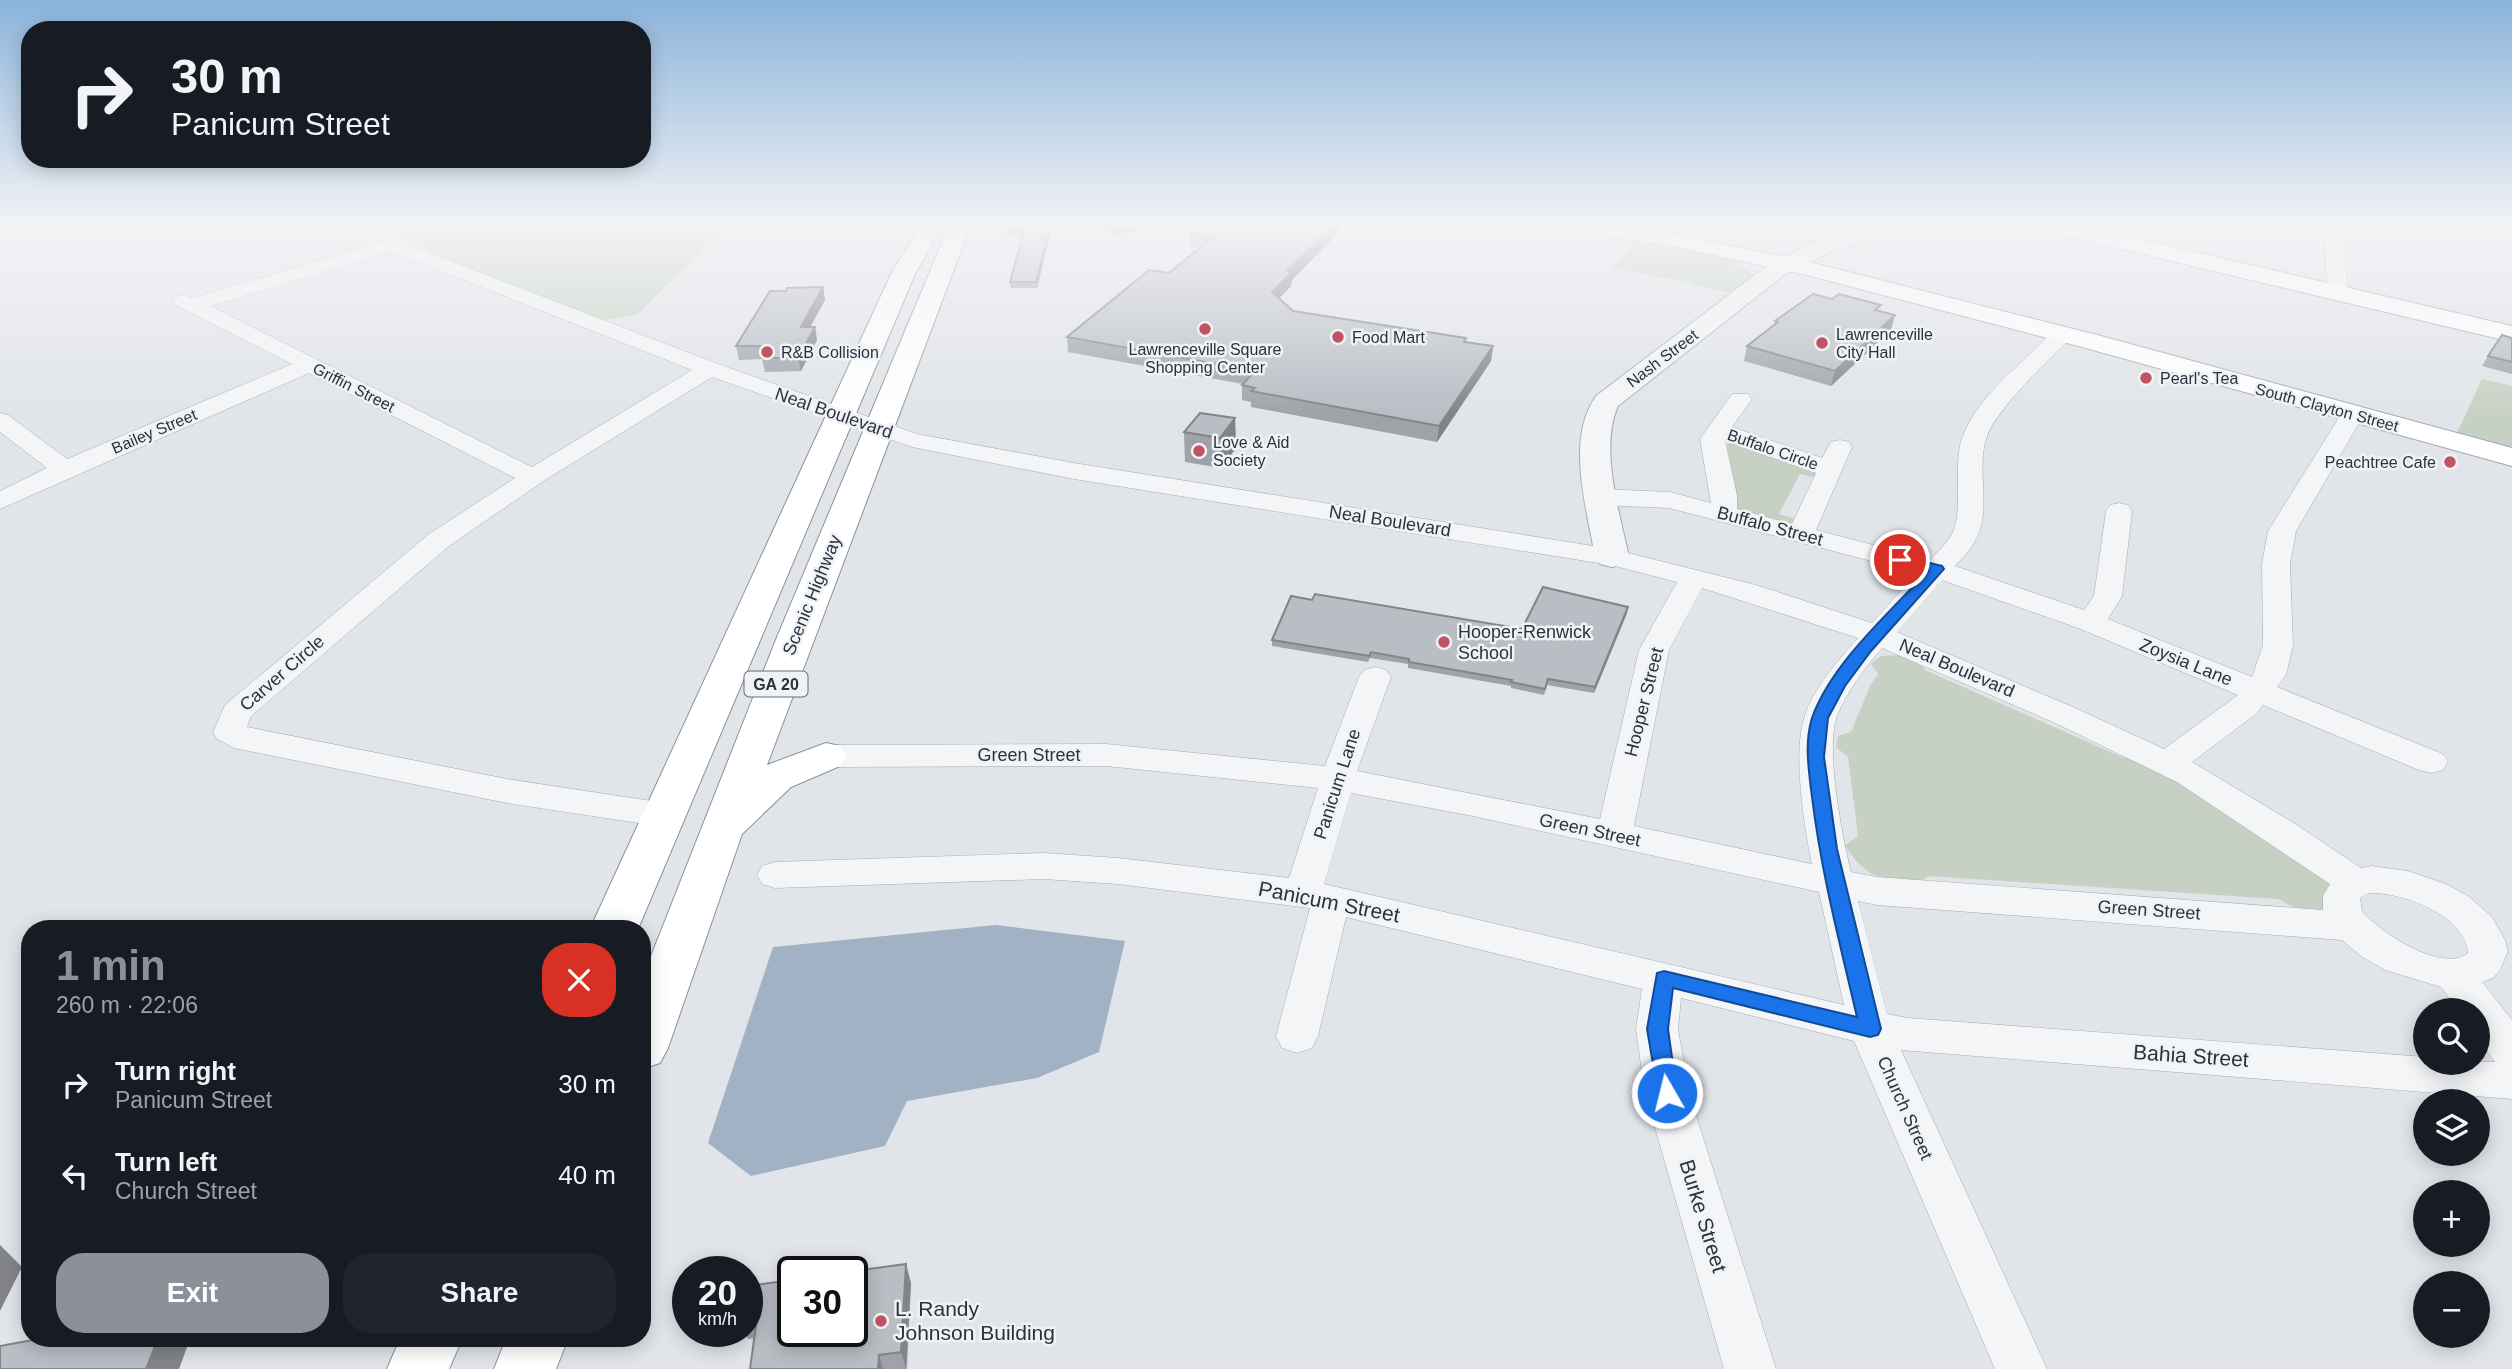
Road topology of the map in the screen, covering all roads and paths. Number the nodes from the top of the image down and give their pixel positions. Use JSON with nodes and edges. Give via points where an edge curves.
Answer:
{"nodes":[{"id":1,"x":236,"y":287,"type":"edge"},
{"id":2,"x":499,"y":287,"type":"edge"},
{"id":3,"x":897,"y":287,"type":"edge"},
{"id":4,"x":935,"y":287,"type":"edge"},
{"id":5,"x":1756,"y":287,"type":"edge"},
{"id":6,"x":1880,"y":287,"type":"edge"},
{"id":7,"x":2316,"y":287,"type":"edge"},
{"id":8,"x":2338,"y":287,"type":"edge"},
{"id":9,"x":2338,"y":292,"type":"junction"},
{"id":10,"x":184,"y":301,"type":"joint"},
{"id":11,"x":2062,"y":334,"type":"junction"},
{"id":12,"x":2512,"y":334,"type":"edge"},
{"id":13,"x":310,"y":365,"type":"junction"},
{"id":14,"x":710,"y":369,"type":"junction"},
{"id":15,"x":1740,"y":399,"type":"dead end"},
{"id":16,"x":841,"y":414,"type":"junction"},
{"id":17,"x":2353,"y":414,"type":"junction"},
{"id":18,"x":0,"y":421,"type":"edge"},
{"id":19,"x":877,"y":427,"type":"junction"},
{"id":20,"x":1717,"y":430,"type":"junction"},
{"id":21,"x":2512,"y":457,"type":"edge"},
{"id":22,"x":65,"y":469,"type":"junction"},
{"id":23,"x":533,"y":477,"type":"junction"},
{"id":24,"x":1601,"y":497,"type":"junction"},
{"id":25,"x":0,"y":501,"type":"edge"},
{"id":26,"x":2119,"y":512,"type":"dead end"},
{"id":27,"x":1724,"y":513,"type":"junction"},
{"id":28,"x":1800,"y":535,"type":"junction"},
{"id":29,"x":1612,"y":557,"type":"junction"},
{"id":30,"x":1937,"y":569,"type":"junction"},
{"id":31,"x":1693,"y":576,"type":"junction"},
{"id":32,"x":2089,"y":622,"type":"junction"},
{"id":33,"x":1878,"y":635,"type":"junction"},
{"id":34,"x":1376,"y":677,"type":"dead end"},
{"id":35,"x":2258,"y":692,"type":"junction"},
{"id":36,"x":760,"y":724,"type":"junction"},
{"id":37,"x":826,"y":756,"type":"junction"},
{"id":38,"x":2431,"y":762,"type":"dead end"},
{"id":39,"x":2167,"y":763,"type":"junction"},
{"id":40,"x":1337,"y":779,"type":"junction"},
{"id":41,"x":665,"y":815,"type":"junction"},
{"id":42,"x":720,"y":832,"type":"junction"},
{"id":43,"x":1614,"y":836,"type":"junction"},
{"id":44,"x":775,"y":875,"type":"dead end"},
{"id":45,"x":2354,"y":882,"type":"junction"},
{"id":46,"x":1835,"y":883,"type":"junction"},
{"id":47,"x":1317,"y":896,"type":"junction"},
{"id":48,"x":618,"y":920,"type":"edge"},
{"id":49,"x":2352,"y":926,"type":"junction"},
{"id":50,"x":2496,"y":928,"type":"edge"},
{"id":51,"x":2454,"y":974,"type":"junction"},
{"id":52,"x":1664,"y":978,"type":"junction"},
{"id":53,"x":651,"y":1023,"type":"edge"},
{"id":54,"x":1870,"y":1029,"type":"junction"},
{"id":55,"x":1297,"y":1035,"type":"dead end"},
{"id":56,"x":2512,"y":1052,"type":"edge"},
{"id":57,"x":2512,"y":1081,"type":"edge"},
{"id":58,"x":428,"y":1347,"type":"edge"},
{"id":59,"x":534,"y":1347,"type":"edge"},
{"id":60,"x":418,"y":1369,"type":"edge"},
{"id":61,"x":525,"y":1369,"type":"edge"},
{"id":62,"x":1749,"y":1369,"type":"edge"},
{"id":63,"x":2021,"y":1369,"type":"edge"}],
"edges":[{"from":1,"to":10,"type":"street","name":"Neal Boulevard"},
{"from":2,"to":14,"type":"street","name":"Neal Boulevard"},
{"from":3,"to":16,"type":"main road","number":"GA 20"},
{"from":4,"to":19,"type":"main road","name":"Scenic Highway","number":"GA 20"},
{"from":5,"to":24,"type":"street","name":"Nash Street","via":[[1606,402],[1596,419],[1595,433]]},
{"from":6,"to":11,"type":"main road","name":"South Clayton Street"},
{"from":7,"to":9,"type":"main road"},
{"from":8,"to":9,"type":"street"},
{"from":9,"to":12,"type":"main road"},
{"from":10,"to":13,"type":"street","name":"Griffin Street"},
{"from":11,"to":17,"type":"main road","name":"South Clayton Street"},
{"from":11,"to":30,"type":"street","name":"Church Street","via":[[1977,427],[1968,465],[1969,526]]},
{"from":13,"to":22,"type":"street","name":"Bailey Street"},
{"from":13,"to":23,"type":"street","name":"Griffin Street"},
{"from":14,"to":16,"type":"street","name":"Neal Boulevard"},
{"from":14,"to":23,"type":"street","name":"Carver Circle"},
{"from":15,"to":20,"type":"street","name":"Buffalo Circle"},
{"from":16,"to":19,"type":"street","name":"Neal Boulevard"},
{"from":16,"to":41,"type":"main road","number":"GA 20"},
{"from":17,"to":21,"type":"main road","name":"South Clayton Street"},
{"from":17,"to":35,"type":"street","via":[[2282,531],[2276,564],[2278,645],[2270,675]]},
{"from":18,"to":22,"type":"street"},
{"from":19,"to":29,"type":"street","name":"Neal Boulevard","via":[[957,450]]},
{"from":19,"to":36,"type":"main road","name":"Scenic Highway","number":"GA 20"},
{"from":20,"to":27,"type":"street","name":"Buffalo Circle","via":[[1711,444]]},
{"from":20,"to":28,"type":"street","name":"Buffalo Circle","via":[[1835,458]]},
{"from":22,"to":25,"type":"street","name":"Bailey Street"},
{"from":23,"to":41,"type":"street","name":"Carver Circle","via":[[403,569],[236,712],[229,732],[246,740],[518,794]]},
{"from":24,"to":27,"type":"street","name":"Buffalo Street","via":[[1670,500]]},
{"from":24,"to":29,"type":"street","name":"Nash Street"},
{"from":26,"to":32,"type":"street","via":[[2108,596]]},
{"from":27,"to":28,"type":"street","name":"Buffalo Street"},
{"from":28,"to":30,"type":"street","name":"Buffalo Street"},
{"from":29,"to":31,"type":"street","name":"Neal Boulevard"},
{"from":30,"to":32,"type":"street","name":"Zoysia Lane"},
{"from":30,"to":33,"type":"street","name":"Church Street"},
{"from":31,"to":33,"type":"street","name":"Neal Boulevard"},
{"from":31,"to":43,"type":"street","name":"Hooper Street","via":[[1654,650]]},
{"from":32,"to":35,"type":"street","name":"Zoysia Lane"},
{"from":33,"to":39,"type":"street","name":"Neal Boulevard"},
{"from":33,"to":46,"type":"street","name":"Church Street","via":[[1837,685],[1820,718],[1816,757]]},
{"from":34,"to":40,"type":"street","name":"Panicum Lane"},
{"from":35,"to":38,"type":"street","name":"Zoysia Lane"},
{"from":35,"to":39,"type":"street","via":[[2245,707]]},
{"from":36,"to":37,"type":"main road","via":[[771,739],[785,746]]},
{"from":36,"to":42,"type":"main road","name":"Scenic Highway","number":"GA 20"},
{"from":37,"to":40,"type":"street","name":"Green Street","via":[[1106,755]]},
{"from":37,"to":42,"type":"main road","via":[[776,777]]},
{"from":39,"to":45,"type":"street","name":"Neal Boulevard"},
{"from":40,"to":43,"type":"street","name":"Green Street"},
{"from":40,"to":47,"type":"street","name":"Panicum Lane"},
{"from":41,"to":48,"type":"main road","number":"GA 20"},
{"from":42,"to":53,"type":"main road","name":"Scenic Highway","number":"GA 20"},
{"from":43,"to":46,"type":"street","name":"Green Street"},
{"from":44,"to":47,"type":"street","name":"Panicum Street","via":[[1044,866]]},
{"from":45,"to":49,"type":"street","via":[[2340,899]]},
{"from":45,"to":50,"type":"street","via":[[2393,880],[2417,887]]},
{"from":46,"to":49,"type":"street","name":"Green Street","via":[[1877,891]]},
{"from":46,"to":54,"type":"street","name":"Church Street"},
{"from":47,"to":52,"type":"street","name":"Panicum Street"},
{"from":47,"to":55,"type":"street","name":"Panicum Lane"},
{"from":49,"to":51,"type":"street","via":[[2409,964]]},
{"from":50,"to":51,"type":"street","via":[[2484,965]]},
{"from":51,"to":56,"type":"street"},
{"from":52,"to":54,"type":"street","name":"Panicum Street"},
{"from":52,"to":62,"type":"street","name":"Burke Street","via":[[1657,1029],[1667,1093]]},
{"from":54,"to":57,"type":"street","name":"Bahia Street"},
{"from":54,"to":63,"type":"street","name":"Church Street"},
{"from":58,"to":60,"type":"main road"},
{"from":59,"to":61,"type":"main road"}]}
